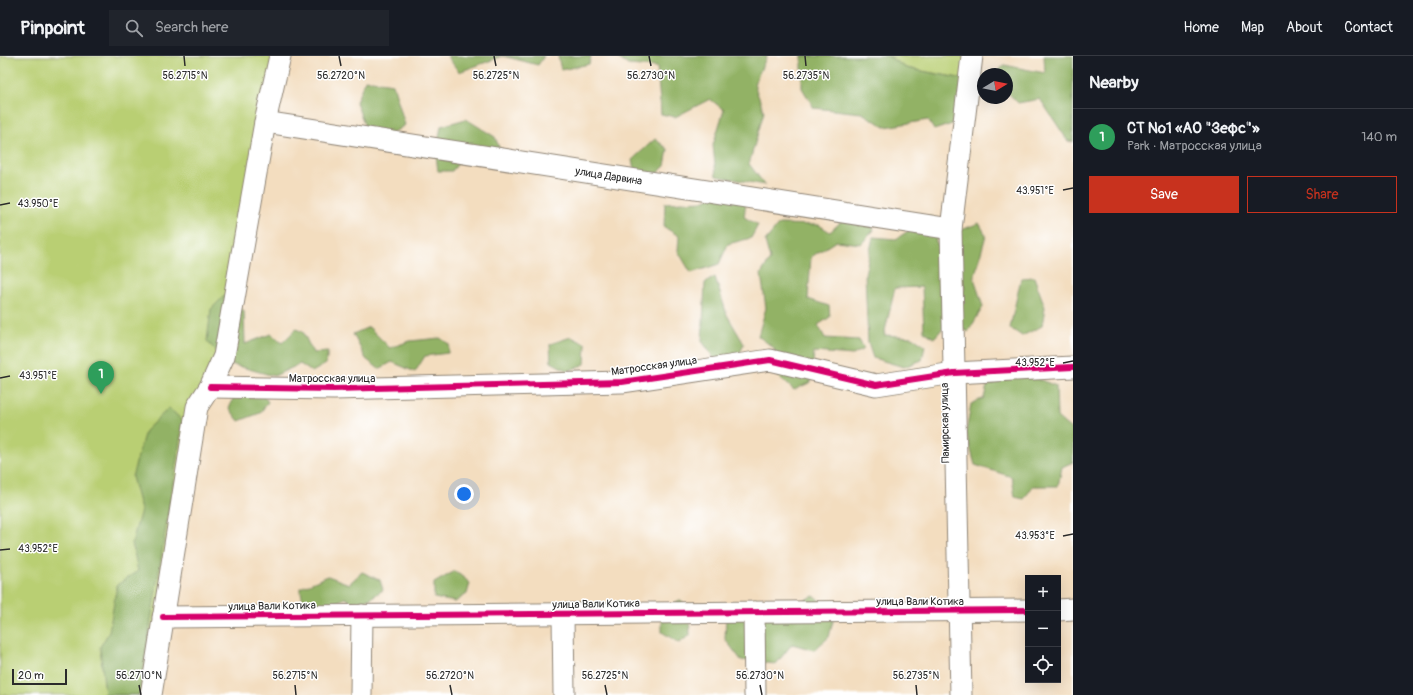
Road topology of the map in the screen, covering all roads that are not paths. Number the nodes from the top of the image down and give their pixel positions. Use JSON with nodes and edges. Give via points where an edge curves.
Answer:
{"nodes":[{"id":1,"x":280,"y":56,"type":"edge"},
{"id":2,"x":972,"y":56,"type":"edge"},
{"id":3,"x":265,"y":122,"type":"junction"},
{"id":4,"x":951,"y":229,"type":"junction"},
{"id":5,"x":1073,"y":367,"type":"edge"},
{"id":6,"x":954,"y":373,"type":"junction"},
{"id":7,"x":210,"y":387,"type":"junction"},
{"id":8,"x":1025,"y":610,"type":"edge"},
{"id":9,"x":1061,"y":610,"type":"edge"},
{"id":10,"x":1073,"y":610,"type":"edge"},
{"id":11,"x":959,"y":611,"type":"junction"},
{"id":12,"x":754,"y":612,"type":"junction"},
{"id":13,"x":362,"y":615,"type":"junction"},
{"id":14,"x":563,"y":615,"type":"junction"},
{"id":15,"x":163,"y":617,"type":"junction"},
{"id":16,"x":151,"y":695,"type":"edge"},
{"id":17,"x":362,"y":695,"type":"edge"},
{"id":18,"x":564,"y":695,"type":"edge"},
{"id":19,"x":755,"y":695,"type":"edge"},
{"id":20,"x":961,"y":695,"type":"edge"}],
"edges":[{"from":1,"to":3,"type":"street"},
{"from":2,"to":4,"type":"street","name":"Памирская улица"},
{"from":3,"to":4,"type":"street","name":"улица Дарвина"},
{"from":3,"to":7,"type":"street","via":[[224,356]]},
{"from":4,"to":6,"type":"street","name":"Памирская улица"},
{"from":5,"to":6,"type":"street","name":"Матросская улица"},
{"from":6,"to":7,"type":"street","name":"Матросская улица","via":[[876,384],[770,360],[622,382],[334,389]]},
{"from":6,"to":11,"type":"street","name":"Памирская улица"},
{"from":7,"to":15,"type":"street","via":[[197,407]]},
{"from":8,"to":11,"type":"street","name":"улица Вали Котика"},
{"from":9,"to":10,"type":"street"},
{"from":11,"to":12,"type":"street","name":"улица Вали Котика"},
{"from":11,"to":20,"type":"street","name":"Памирская улица"},
{"from":12,"to":14,"type":"street","name":"улица Вали Котика"},
{"from":12,"to":19,"type":"street"},
{"from":13,"to":14,"type":"street","name":"улица Вали Котика"},
{"from":13,"to":15,"type":"street","name":"улица Вали Котика"},
{"from":13,"to":17,"type":"street"},
{"from":14,"to":18,"type":"street"},
{"from":15,"to":16,"type":"street"}]}
